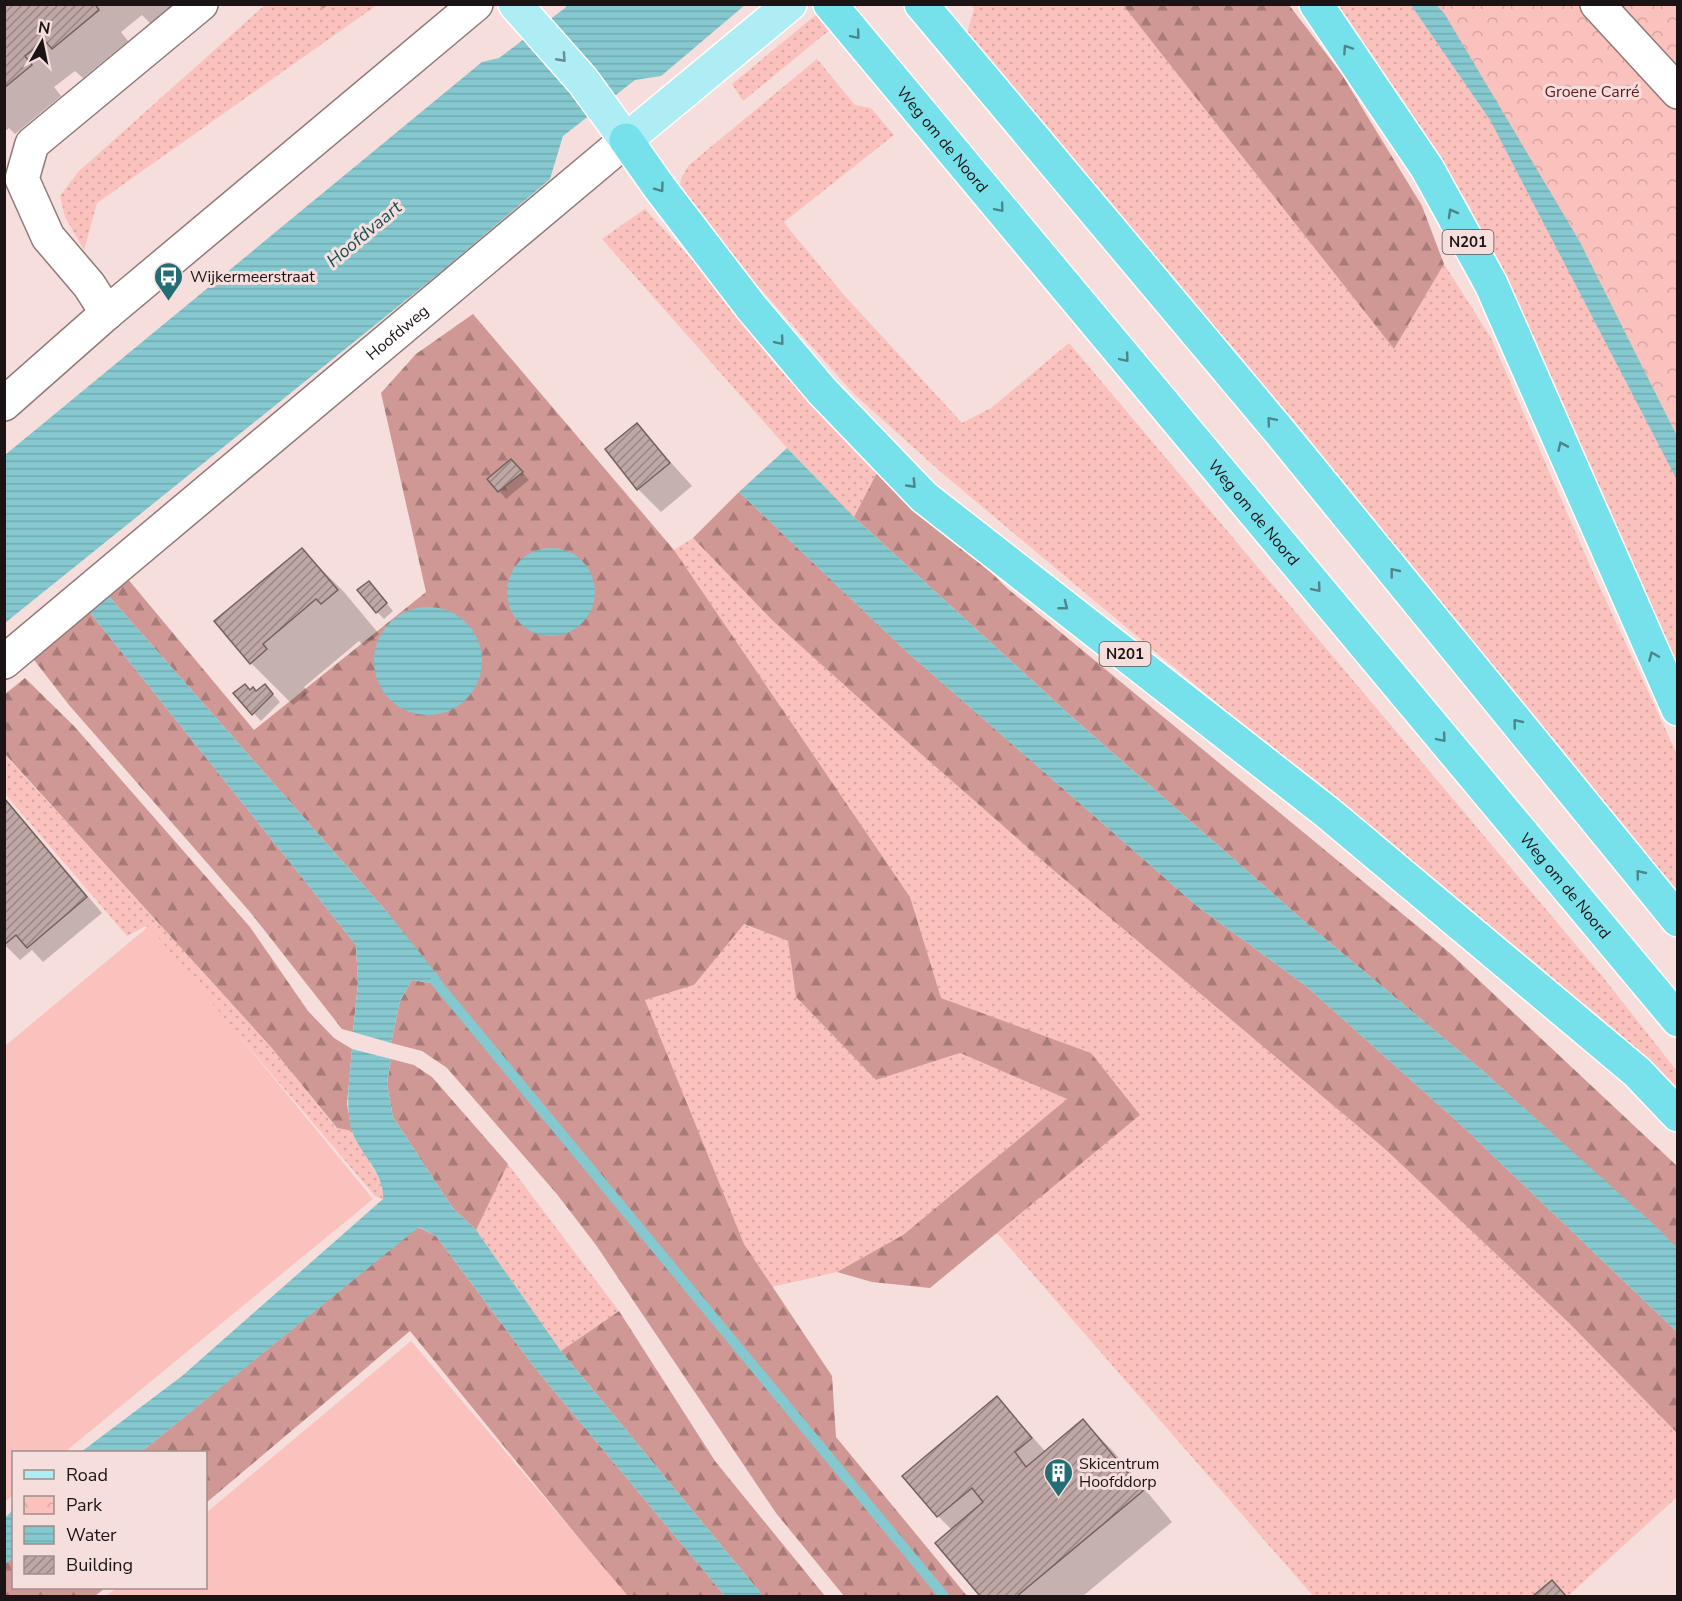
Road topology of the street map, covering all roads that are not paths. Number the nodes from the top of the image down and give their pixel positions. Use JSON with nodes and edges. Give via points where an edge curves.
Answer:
{"nodes":[{"id":1,"x":201,"y":4,"type":"edge"},
{"id":2,"x":476,"y":4,"type":"edge"},
{"id":3,"x":790,"y":4,"type":"edge"},
{"id":4,"x":830,"y":4,"type":"edge"},
{"id":5,"x":1316,"y":4,"type":"edge"},
{"id":6,"x":1597,"y":4,"type":"edge"},
{"id":7,"x":520,"y":10,"type":"edge"},
{"id":8,"x":928,"y":13,"type":"edge"},
{"id":9,"x":1677,"y":92,"type":"edge"},
{"id":10,"x":626,"y":140,"type":"junction"},
{"id":11,"x":107,"y":313,"type":"junction"},
{"id":12,"x":4,"y":404,"type":"edge"},
{"id":13,"x":4,"y":662,"type":"edge"},
{"id":14,"x":1677,"y":709,"type":"edge"},
{"id":15,"x":1677,"y":920,"type":"edge"},
{"id":16,"x":1677,"y":1020,"type":"edge"},
{"id":17,"x":1677,"y":1115,"type":"edge"}],
"edges":[{"from":1,"to":11,"type":"street","via":[[32,144],[22,178],[48,237]]},
{"from":2,"to":11,"type":"street"},
{"from":3,"to":10,"type":"main road","name":"Hoofdweg"},
{"from":4,"to":16,"type":"highway","name":"Weg om de Noord","one_way":true},
{"from":14,"to":5,"type":"highway","number":"N201","one_way":true,"via":[[1491,284],[1427,168]]},
{"from":6,"to":9,"type":"street"},
{"from":7,"to":10,"type":"main road","one_way":true,"via":[[583,81]]},
{"from":15,"to":8,"type":"highway","one_way":true,"via":[[1280,432]]},
{"from":10,"to":13,"type":"street","name":"Hoofdweg"},
{"from":10,"to":17,"type":"highway","number":"N201","one_way":true,"via":[[751,307],[822,391],[924,497],[1328,813],[1637,1072]]},
{"from":11,"to":12,"type":"street"}]}
